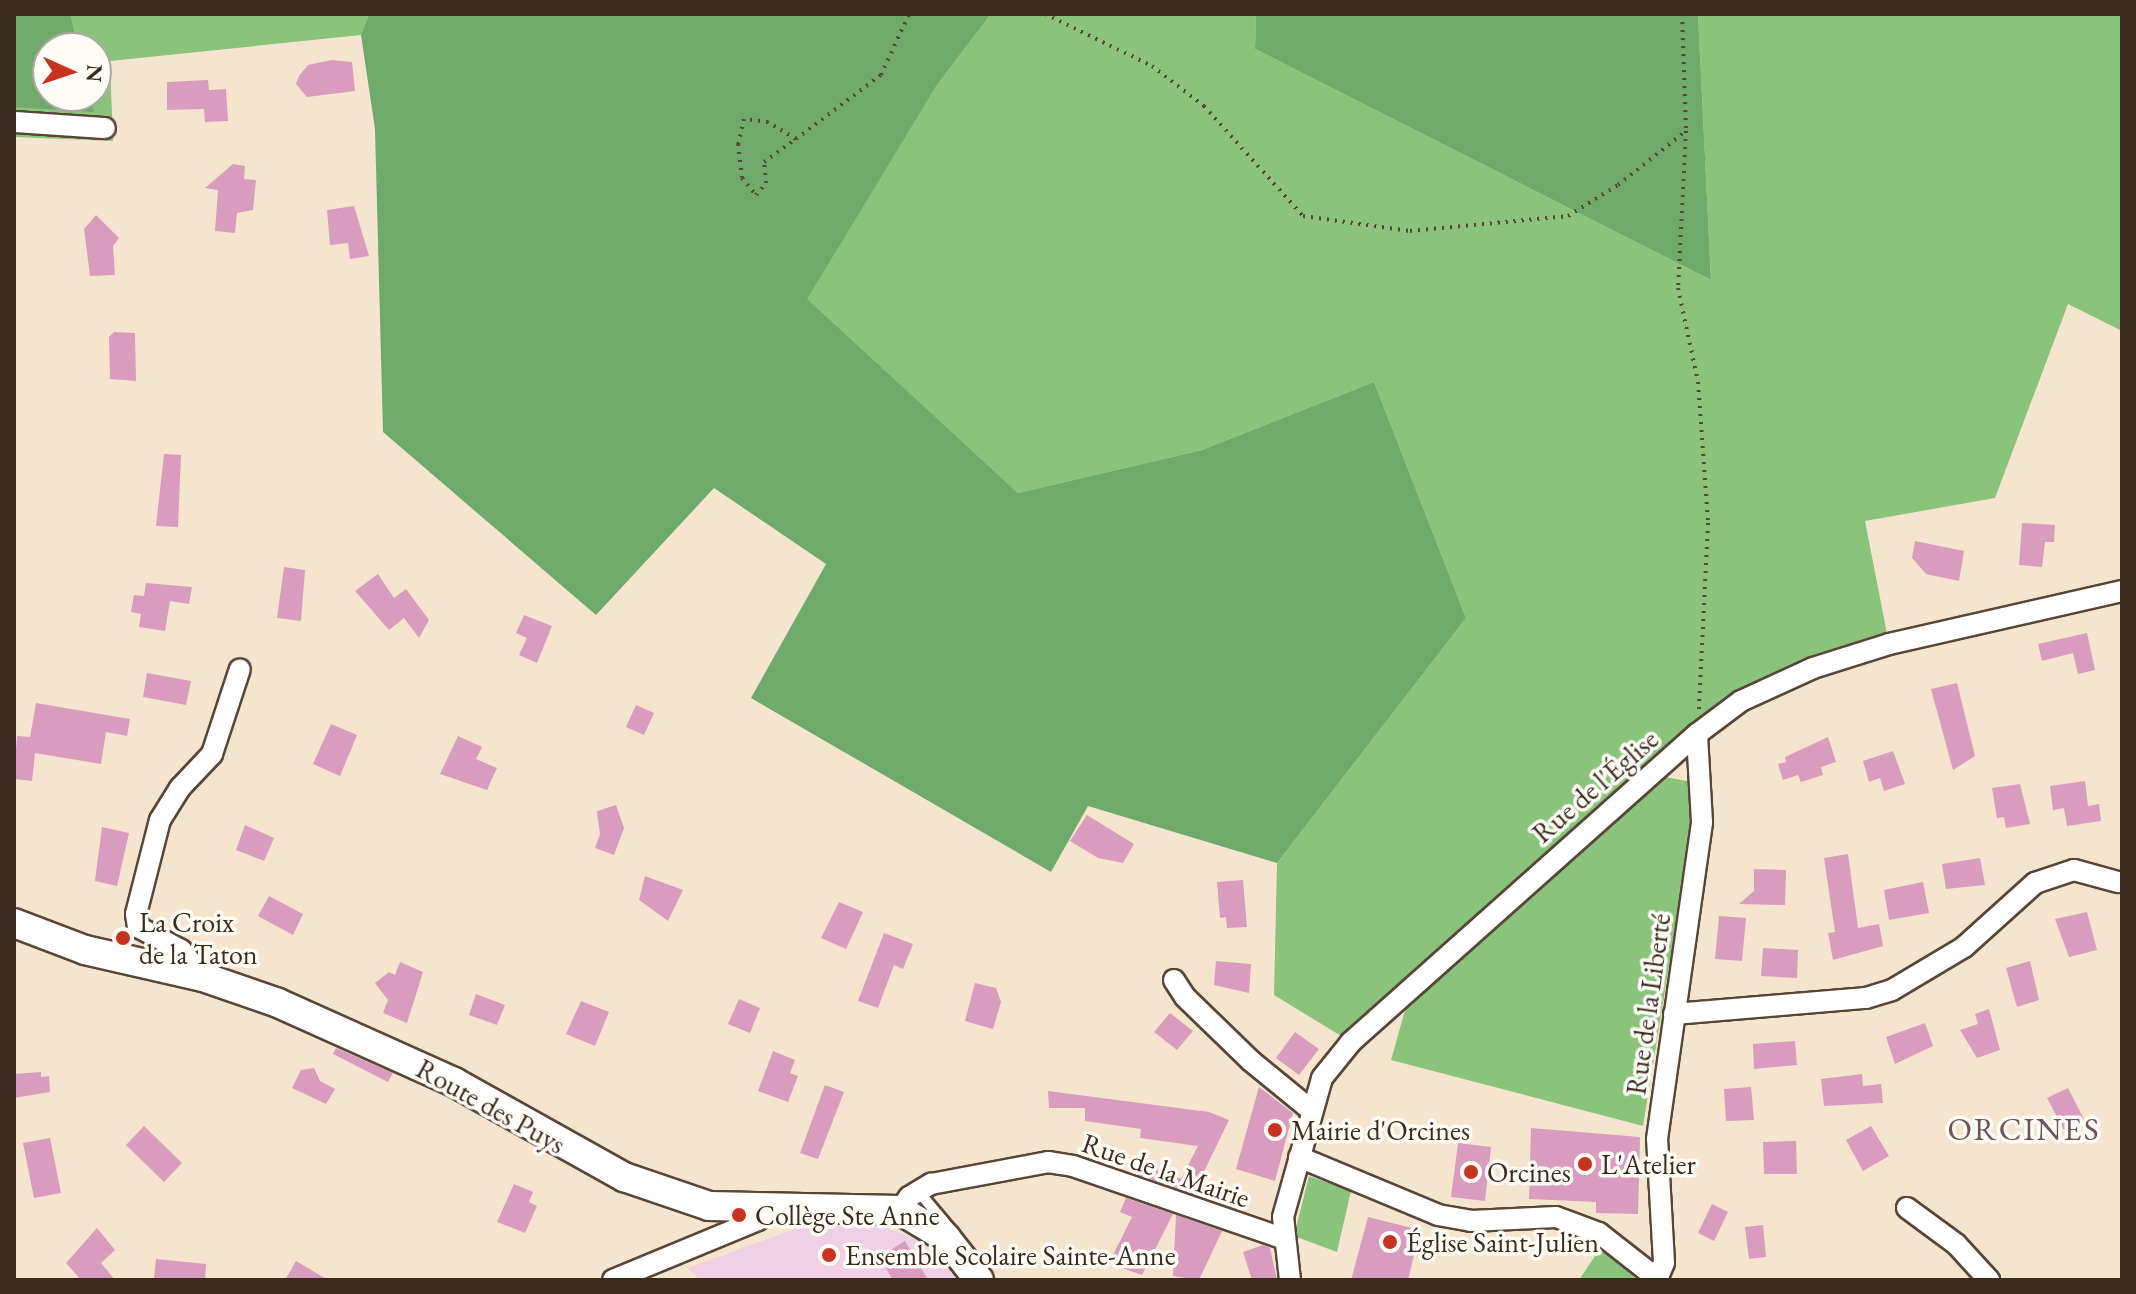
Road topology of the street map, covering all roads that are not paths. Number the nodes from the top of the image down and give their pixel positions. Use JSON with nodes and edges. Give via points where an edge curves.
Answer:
{"nodes":[{"id":1,"x":14,"y":122,"type":"edge"},
{"id":2,"x":105,"y":128,"type":"dead end"},
{"id":3,"x":2122,"y":591,"type":"edge"},
{"id":4,"x":240,"y":669,"type":"dead end"},
{"id":5,"x":1697,"y":734,"type":"junction"},
{"id":6,"x":2118,"y":882,"type":"dead end"},
{"id":7,"x":14,"y":923,"type":"edge"},
{"id":8,"x":203,"y":977,"type":"junction"},
{"id":9,"x":1174,"y":980,"type":"dead end"},
{"id":10,"x":1674,"y":1014,"type":"junction"},
{"id":11,"x":1311,"y":1110,"type":"junction"},
{"id":12,"x":1299,"y":1157,"type":"junction"},
{"id":13,"x":909,"y":1201,"type":"junction"},
{"id":14,"x":1907,"y":1208,"type":"dead end"},
{"id":15,"x":768,"y":1209,"type":"junction"},
{"id":16,"x":1282,"y":1238,"type":"junction"},
{"id":17,"x":972,"y":1270,"type":"edge"},
{"id":18,"x":1658,"y":1278,"type":"edge"},
{"id":19,"x":613,"y":1280,"type":"edge"},
{"id":20,"x":1290,"y":1280,"type":"edge"},
{"id":21,"x":1989,"y":1280,"type":"edge"}],
"edges":[{"from":1,"to":2,"type":"street"},
{"from":3,"to":5,"type":"street","name":"Rue de l'Église","via":[[1889,644],[1813,668],[1741,701]]},
{"from":4,"to":8,"type":"street","via":[[212,754],[180,788],[160,820],[136,914],[138,927],[181,950]]},
{"from":5,"to":10,"type":"street","name":"Rue de la Liberté","via":[[1702,822]]},
{"from":5,"to":11,"type":"street","name":"Rue de l'Église","via":[[1351,1042],[1322,1078]]},
{"from":6,"to":10,"type":"street","via":[[2074,870],[2035,883],[1964,947],[1892,990],[1866,998]]},
{"from":7,"to":8,"type":"main road","name":"Route des Puys","via":[[85,950]]},
{"from":8,"to":15,"type":"main road","name":"Route des Puys","via":[[278,1003],[442,1076],[624,1177],[709,1206]]},
{"from":9,"to":11,"type":"street","via":[[1251,1061]]},
{"from":10,"to":18,"type":"street","name":"Rue de la Liberté","via":[[1657,1139],[1664,1263]]},
{"from":11,"to":12,"type":"street","name":"Rue de l'Église"},
{"from":12,"to":16,"type":"street","name":"Rue de l'Église"},
{"from":12,"to":18,"type":"street","via":[[1438,1215],[1471,1221],[1556,1217],[1599,1233]]},
{"from":13,"to":15,"type":"main road","name":"Route des Puys"},
{"from":13,"to":16,"type":"street","name":"Rue de la Mairie","via":[[1020,1163],[1048,1162]]},
{"from":13,"to":17,"type":"main road"},
{"from":14,"to":21,"type":"street","via":[[1956,1244]]},
{"from":15,"to":19,"type":"street","via":[[758,1220]]},
{"from":16,"to":20,"type":"street"}]}
